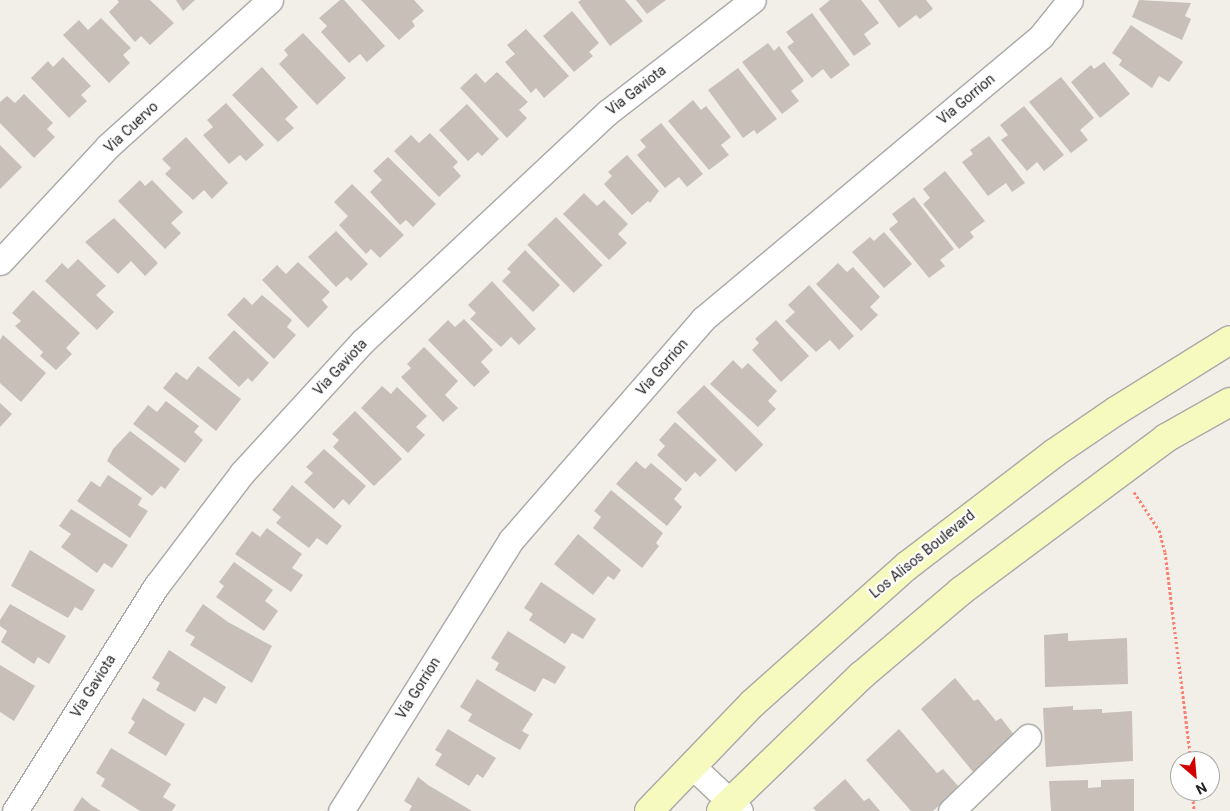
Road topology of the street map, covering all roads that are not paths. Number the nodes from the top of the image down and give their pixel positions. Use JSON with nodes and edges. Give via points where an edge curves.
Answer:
{"nodes":[{"id":1,"x":270,"y":0,"type":"edge"},
{"id":2,"x":753,"y":0,"type":"edge"},
{"id":3,"x":1070,"y":0,"type":"edge"},
{"id":4,"x":0,"y":262,"type":"edge"},
{"id":5,"x":1230,"y":340,"type":"edge"},
{"id":6,"x":1230,"y":402,"type":"edge"},
{"id":7,"x":1028,"y":737,"type":"dead end"},
{"id":8,"x":691,"y":765,"type":"junction"},
{"id":9,"x":730,"y":808,"type":"edge"},
{"id":10,"x":15,"y":811,"type":"edge"},
{"id":11,"x":341,"y":811,"type":"edge"},
{"id":12,"x":649,"y":811,"type":"edge"},
{"id":13,"x":951,"y":811,"type":"edge"}],
"edges":[{"from":1,"to":4,"type":"street","name":"Via Cuervo","via":[[108,146]]},
{"from":2,"to":10,"type":"street","name":"Via Gaviota","via":[[608,112],[363,341],[242,473],[156,585]]},
{"from":3,"to":11,"type":"street","name":"Via Gorrion","via":[[1041,36],[703,320],[511,540]]},
{"from":5,"to":8,"type":"main road","name":"Los Alisos Boulevard","via":[[1116,411],[988,501],[835,627]]},
{"from":6,"to":9,"type":"main road","via":[[1166,438],[1004,556],[905,636]]},
{"from":7,"to":13,"type":"street"},
{"from":8,"to":9,"type":"street"},
{"from":8,"to":12,"type":"main road","name":"Los Alisos Boulevard"}]}
